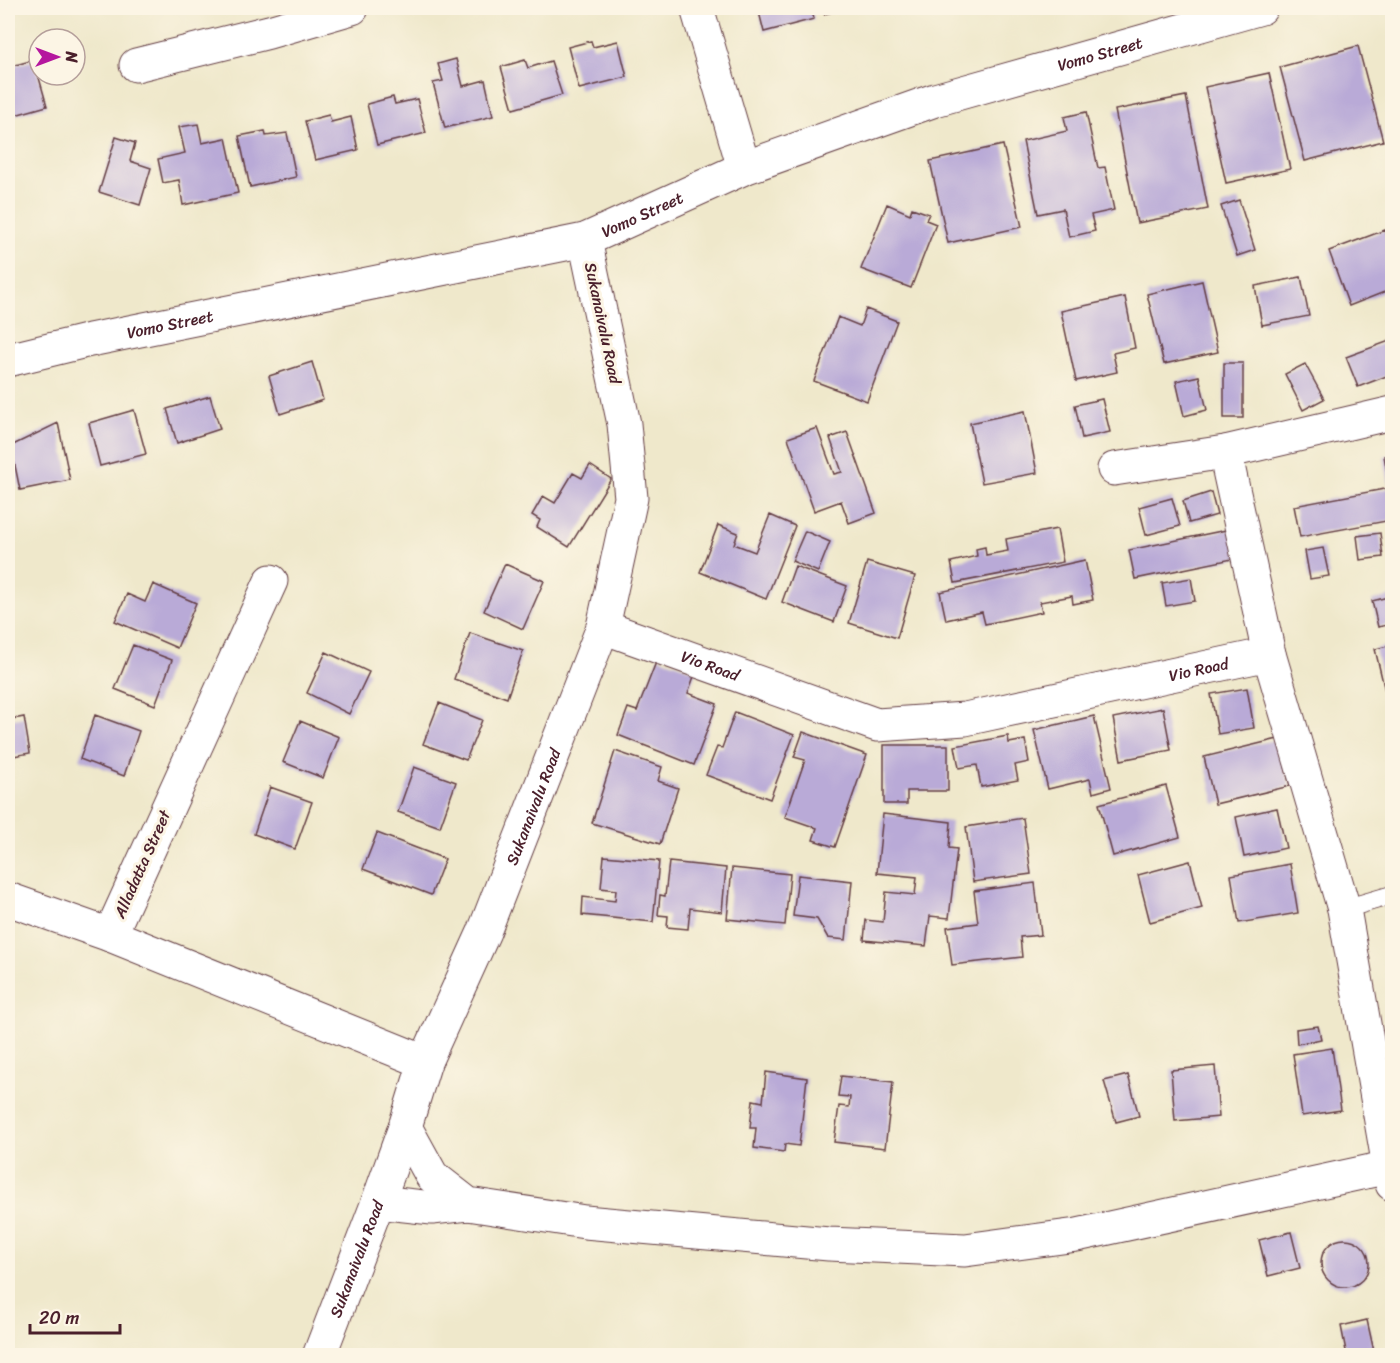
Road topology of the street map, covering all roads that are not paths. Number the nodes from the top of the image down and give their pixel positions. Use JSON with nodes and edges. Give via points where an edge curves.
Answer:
{"nodes":[{"id":1,"x":352,"y":8,"type":"edge"},
{"id":2,"x":697,"y":8,"type":"edge"},
{"id":3,"x":1261,"y":8,"type":"edge"},
{"id":4,"x":136,"y":65,"type":"dead end"},
{"id":5,"x":744,"y":168,"type":"junction"},
{"id":6,"x":585,"y":240,"type":"junction"},
{"id":7,"x":8,"y":360,"type":"edge"},
{"id":8,"x":1392,"y":413,"type":"edge"},
{"id":9,"x":1225,"y":452,"type":"junction"},
{"id":10,"x":1114,"y":469,"type":"dead end"},
{"id":11,"x":271,"y":581,"type":"dead end"},
{"id":12,"x":603,"y":627,"type":"junction"},
{"id":13,"x":1269,"y":654,"type":"junction"},
{"id":14,"x":1392,"y":895,"type":"edge"},
{"id":15,"x":8,"y":899,"type":"edge"},
{"id":16,"x":1344,"y":909,"type":"junction"},
{"id":17,"x":110,"y":935,"type":"junction"},
{"id":18,"x":425,"y":1062,"type":"junction"},
{"id":19,"x":405,"y":1127,"type":"junction"},
{"id":20,"x":1391,"y":1176,"type":"edge"},
{"id":21,"x":378,"y":1202,"type":"junction"},
{"id":22,"x":468,"y":1204,"type":"junction"},
{"id":23,"x":319,"y":1356,"type":"edge"}],
"edges":[{"from":1,"to":4,"type":"street"},
{"from":2,"to":5,"type":"street"},
{"from":3,"to":5,"type":"street","name":"Vomo Street","via":[[935,100]]},
{"from":5,"to":6,"type":"street","name":"Vomo Street"},
{"from":6,"to":7,"type":"street","name":"Vomo Street"},
{"from":6,"to":12,"type":"street","name":"Sukanaivalu Road","via":[[624,424],[632,498]]},
{"from":8,"to":9,"type":"street"},
{"from":9,"to":10,"type":"street"},
{"from":9,"to":13,"type":"street"},
{"from":11,"to":17,"type":"street","name":"Alladatta Street"},
{"from":12,"to":13,"type":"street","name":"Vio Road","via":[[877,725],[965,719]]},
{"from":12,"to":18,"type":"street","name":"Sukanaivalu Road","via":[[484,932]]},
{"from":13,"to":16,"type":"street"},
{"from":14,"to":16,"type":"lane"},
{"from":15,"to":17,"type":"street"},
{"from":16,"to":20,"type":"street"},
{"from":17,"to":18,"type":"street","name":"Alladatta Street"},
{"from":18,"to":19,"type":"street","name":"Sukanaivalu Road"},
{"from":19,"to":21,"type":"street","name":"Sukanaivalu Road"},
{"from":19,"to":22,"type":"street","via":[[432,1176]]},
{"from":20,"to":22,"type":"street","via":[[1077,1235],[965,1250],[829,1245],[585,1222]]},
{"from":21,"to":22,"type":"street","via":[[432,1208]]},
{"from":21,"to":23,"type":"street","name":"Sukanaivalu Road"}]}
